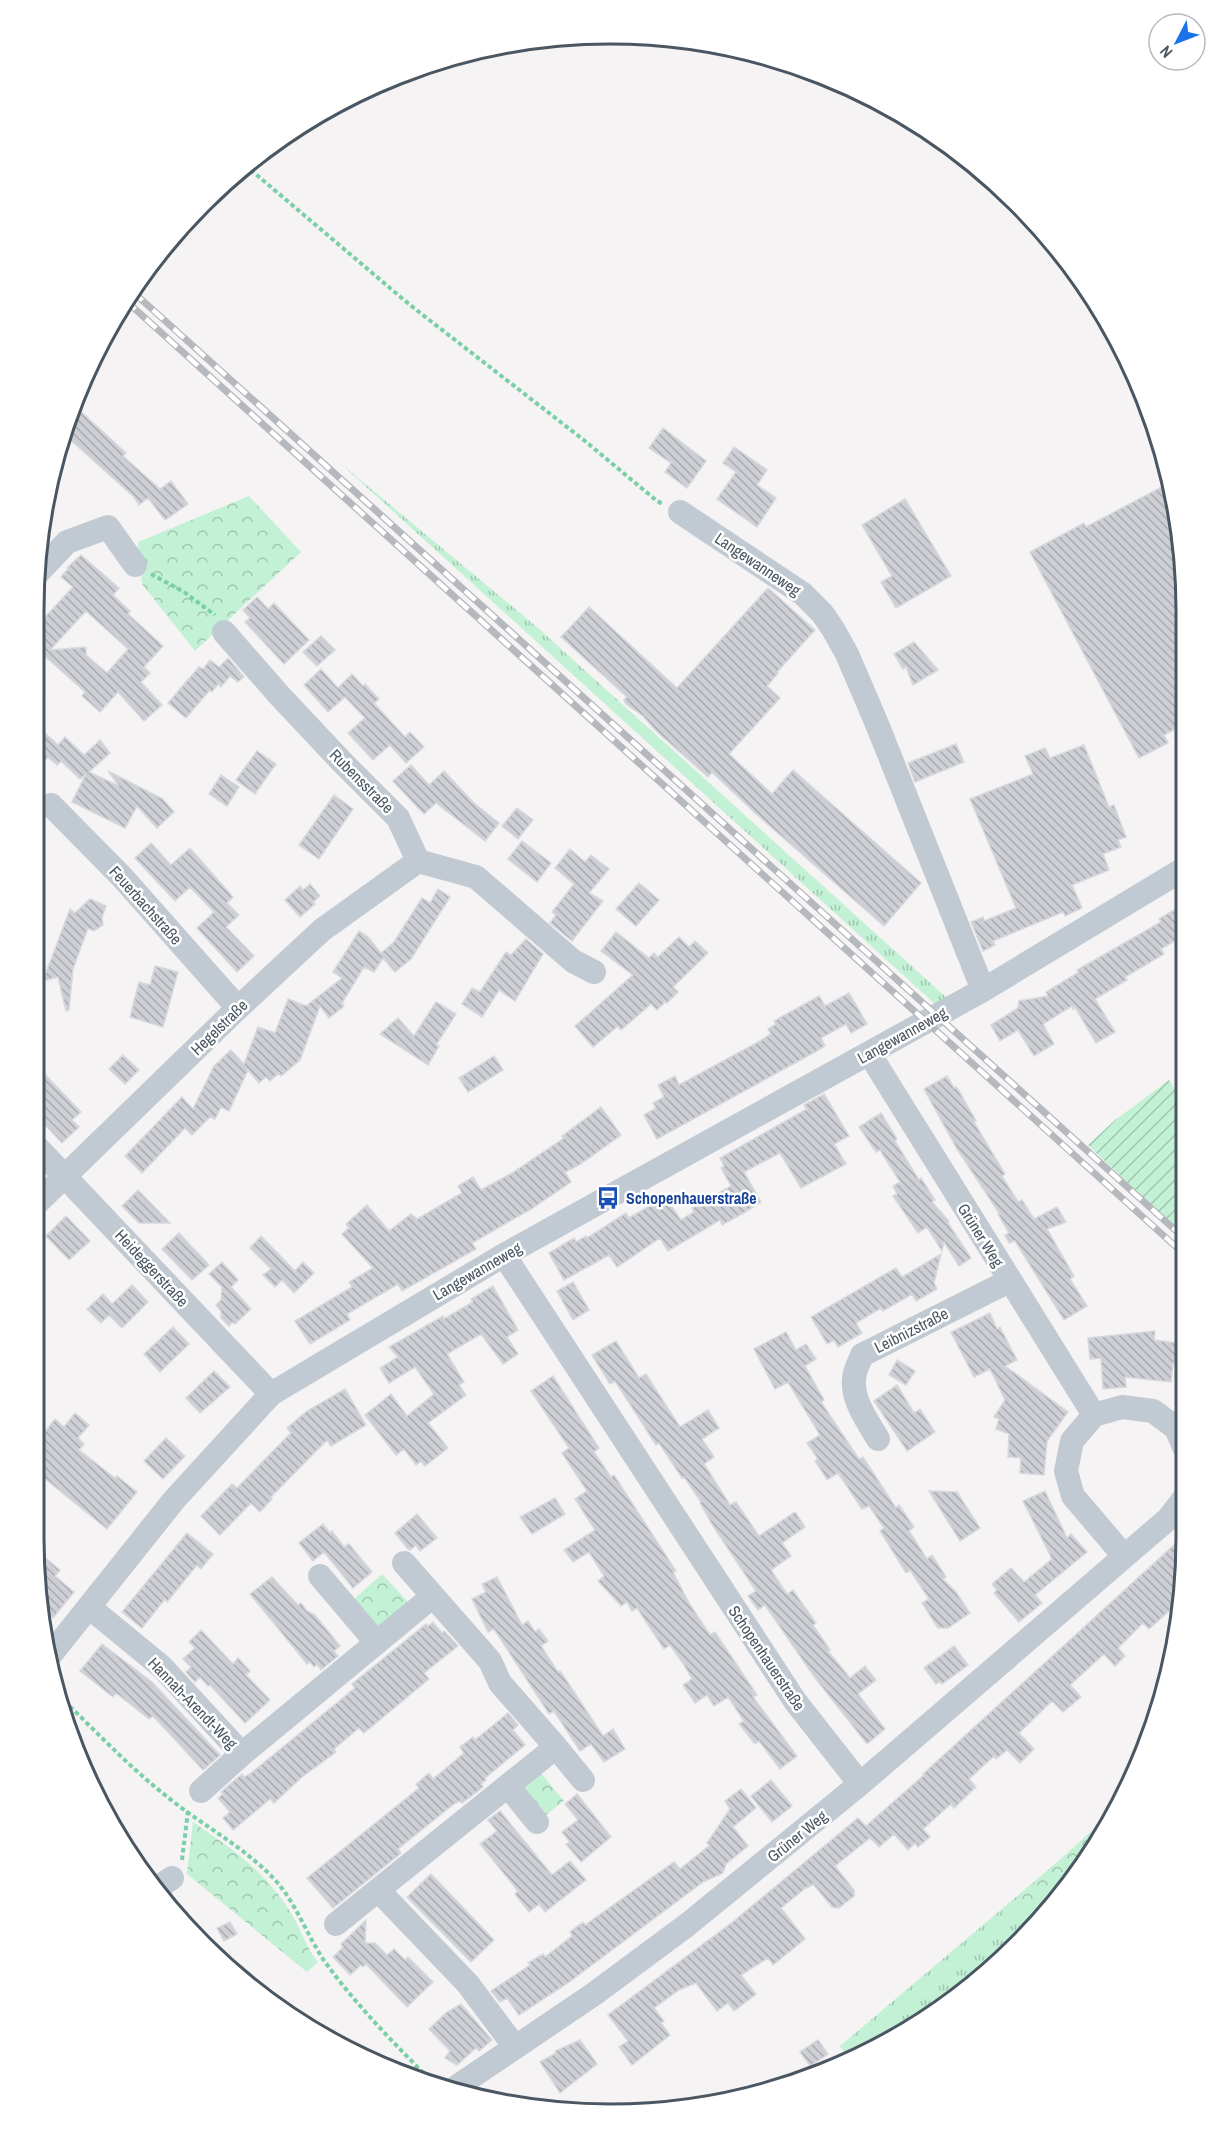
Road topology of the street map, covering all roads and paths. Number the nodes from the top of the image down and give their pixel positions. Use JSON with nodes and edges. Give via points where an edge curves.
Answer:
{"nodes":[{"id":1,"x":251,"y":171,"type":"edge"},
{"id":2,"x":680,"y":512,"type":"joint"},
{"id":3,"x":46,"y":561,"type":"edge"},
{"id":4,"x":135,"y":565,"type":"joint"},
{"id":5,"x":224,"y":632,"type":"joint"},
{"id":6,"x":51,"y":805,"type":"dead end"},
{"id":7,"x":418,"y":861,"type":"junction"},
{"id":8,"x":1176,"y":874,"type":"edge"},
{"id":9,"x":594,"y":972,"type":"dead end"},
{"id":10,"x":983,"y":990,"type":"junction"},
{"id":11,"x":238,"y":1008,"type":"junction"},
{"id":12,"x":869,"y":1053,"type":"junction"},
{"id":13,"x":44,"y":1154,"type":"edge"},
{"id":14,"x":66,"y":1177,"type":"junction"},
{"id":15,"x":44,"y":1197,"type":"edge"},
{"id":16,"x":504,"y":1255,"type":"junction"},
{"id":17,"x":1009,"y":1281,"type":"junction"},
{"id":18,"x":271,"y":1394,"type":"junction"},
{"id":19,"x":1094,"y":1415,"type":"junction"},
{"id":20,"x":1176,"y":1428,"type":"edge"},
{"id":21,"x":878,"y":1439,"type":"dead end"},
{"id":22,"x":1176,"y":1509,"type":"edge"},
{"id":23,"x":1124,"y":1556,"type":"junction"},
{"id":24,"x":404,"y":1563,"type":"dead end"},
{"id":25,"x":320,"y":1576,"type":"dead end"},
{"id":26,"x":433,"y":1596,"type":"junction"},
{"id":27,"x":89,"y":1607,"type":"junction"},
{"id":28,"x":376,"y":1642,"type":"junction"},
{"id":29,"x":54,"y":1650,"type":"edge"},
{"id":30,"x":70,"y":1707,"type":"edge"},
{"id":31,"x":556,"y":1747,"type":"junction"},
{"id":32,"x":242,"y":1754,"type":"junction"},
{"id":33,"x":583,"y":1780,"type":"dead end"},
{"id":34,"x":860,"y":1784,"type":"junction"},
{"id":35,"x":508,"y":1786,"type":"junction"},
{"id":36,"x":201,"y":1791,"type":"joint"},
{"id":37,"x":187,"y":1813,"type":"junction"},
{"id":38,"x":537,"y":1822,"type":"dead end"},
{"id":39,"x":163,"y":1884,"type":"edge"},
{"id":40,"x":378,"y":1890,"type":"junction"},
{"id":41,"x":336,"y":1924,"type":"dead end"},
{"id":42,"x":515,"y":2048,"type":"junction"},
{"id":43,"x":421,"y":2070,"type":"edge"},
{"id":44,"x":462,"y":2084,"type":"edge"}],
"edges":[{"from":1,"to":2,"type":"path","via":[[410,306],[657,501]]},
{"from":2,"to":10,"type":"street","name":"Langewanneweg","via":[[803,594],[833,629],[873,714]]},
{"from":3,"to":4,"type":"street","via":[[67,542],[108,527]]},
{"from":4,"to":5,"type":"path","via":[[203,605],[220,619]]},
{"from":5,"to":7,"type":"street","name":"Rubensstraße","via":[[398,818]]},
{"from":6,"to":11,"type":"street","name":"Feuerbachstraße","via":[[122,877]]},
{"from":7,"to":9,"type":"street","via":[[476,877],[573,962]]},
{"from":7,"to":11,"type":"street","name":"Hegelstraße","via":[[322,930]]},
{"from":8,"to":10,"type":"street","name":"Langewanneweg"},
{"from":10,"to":12,"type":"street","name":"Langewanneweg"},
{"from":11,"to":14,"type":"street","name":"Hegelstraße"},
{"from":12,"to":16,"type":"street","name":"Langewanneweg"},
{"from":12,"to":17,"type":"street","name":"Grüner Weg"},
{"from":13,"to":14,"type":"street","name":"Heideggerstraße"},
{"from":14,"to":15,"type":"street","name":"Hegelstraße"},
{"from":14,"to":18,"type":"street","name":"Heideggerstraße"},
{"from":16,"to":18,"type":"street","name":"Langewanneweg"},
{"from":16,"to":34,"type":"street","name":"Schopenhauerstraße","via":[[795,1701]]},
{"from":17,"to":19,"type":"street","name":"Grüner Weg"},
{"from":17,"to":21,"type":"street","name":"Leibnizstraße","via":[[862,1355],[854,1373],[855,1390],[859,1407]]},
{"from":18,"to":27,"type":"street","name":"Langewanneweg","via":[[174,1500]]},
{"from":19,"to":20,"type":"street","via":[[1122,1407],[1153,1411]]},
{"from":19,"to":23,"type":"street","via":[[1071,1441],[1066,1472],[1073,1496]]},
{"from":22,"to":23,"type":"street","name":"Grüner Weg"},
{"from":23,"to":34,"type":"street","name":"Grüner Weg"},
{"from":24,"to":26,"type":"street"},
{"from":25,"to":28,"type":"street"},
{"from":26,"to":28,"type":"street","name":"Hannah-Arendt-Weg"},
{"from":26,"to":31,"type":"street","via":[[490,1661],[500,1683]]},
{"from":27,"to":29,"type":"street","name":"Langewanneweg"},
{"from":27,"to":32,"type":"street","name":"Hannah-Arendt-Weg","via":[[162,1667]]},
{"from":28,"to":32,"type":"street","name":"Hannah-Arendt-Weg"},
{"from":30,"to":37,"type":"path","via":[[142,1777]]},
{"from":31,"to":33,"type":"street"},
{"from":31,"to":35,"type":"street"},
{"from":32,"to":36,"type":"street","name":"Hannah-Arendt-Weg"},
{"from":34,"to":42,"type":"street","name":"Grüner Weg","via":[[687,1926]]},
{"from":35,"to":38,"type":"street"},
{"from":35,"to":40,"type":"street"},
{"from":36,"to":37,"type":"path"},
{"from":37,"to":39,"type":"path","via":[[181,1869]]},
{"from":37,"to":43,"type":"path","via":[[229,1840],[278,1883],[328,1966]]},
{"from":40,"to":41,"type":"street"},
{"from":40,"to":42,"type":"street","via":[[468,1984]]},
{"from":42,"to":44,"type":"street","name":"Grüner Weg"}]}
